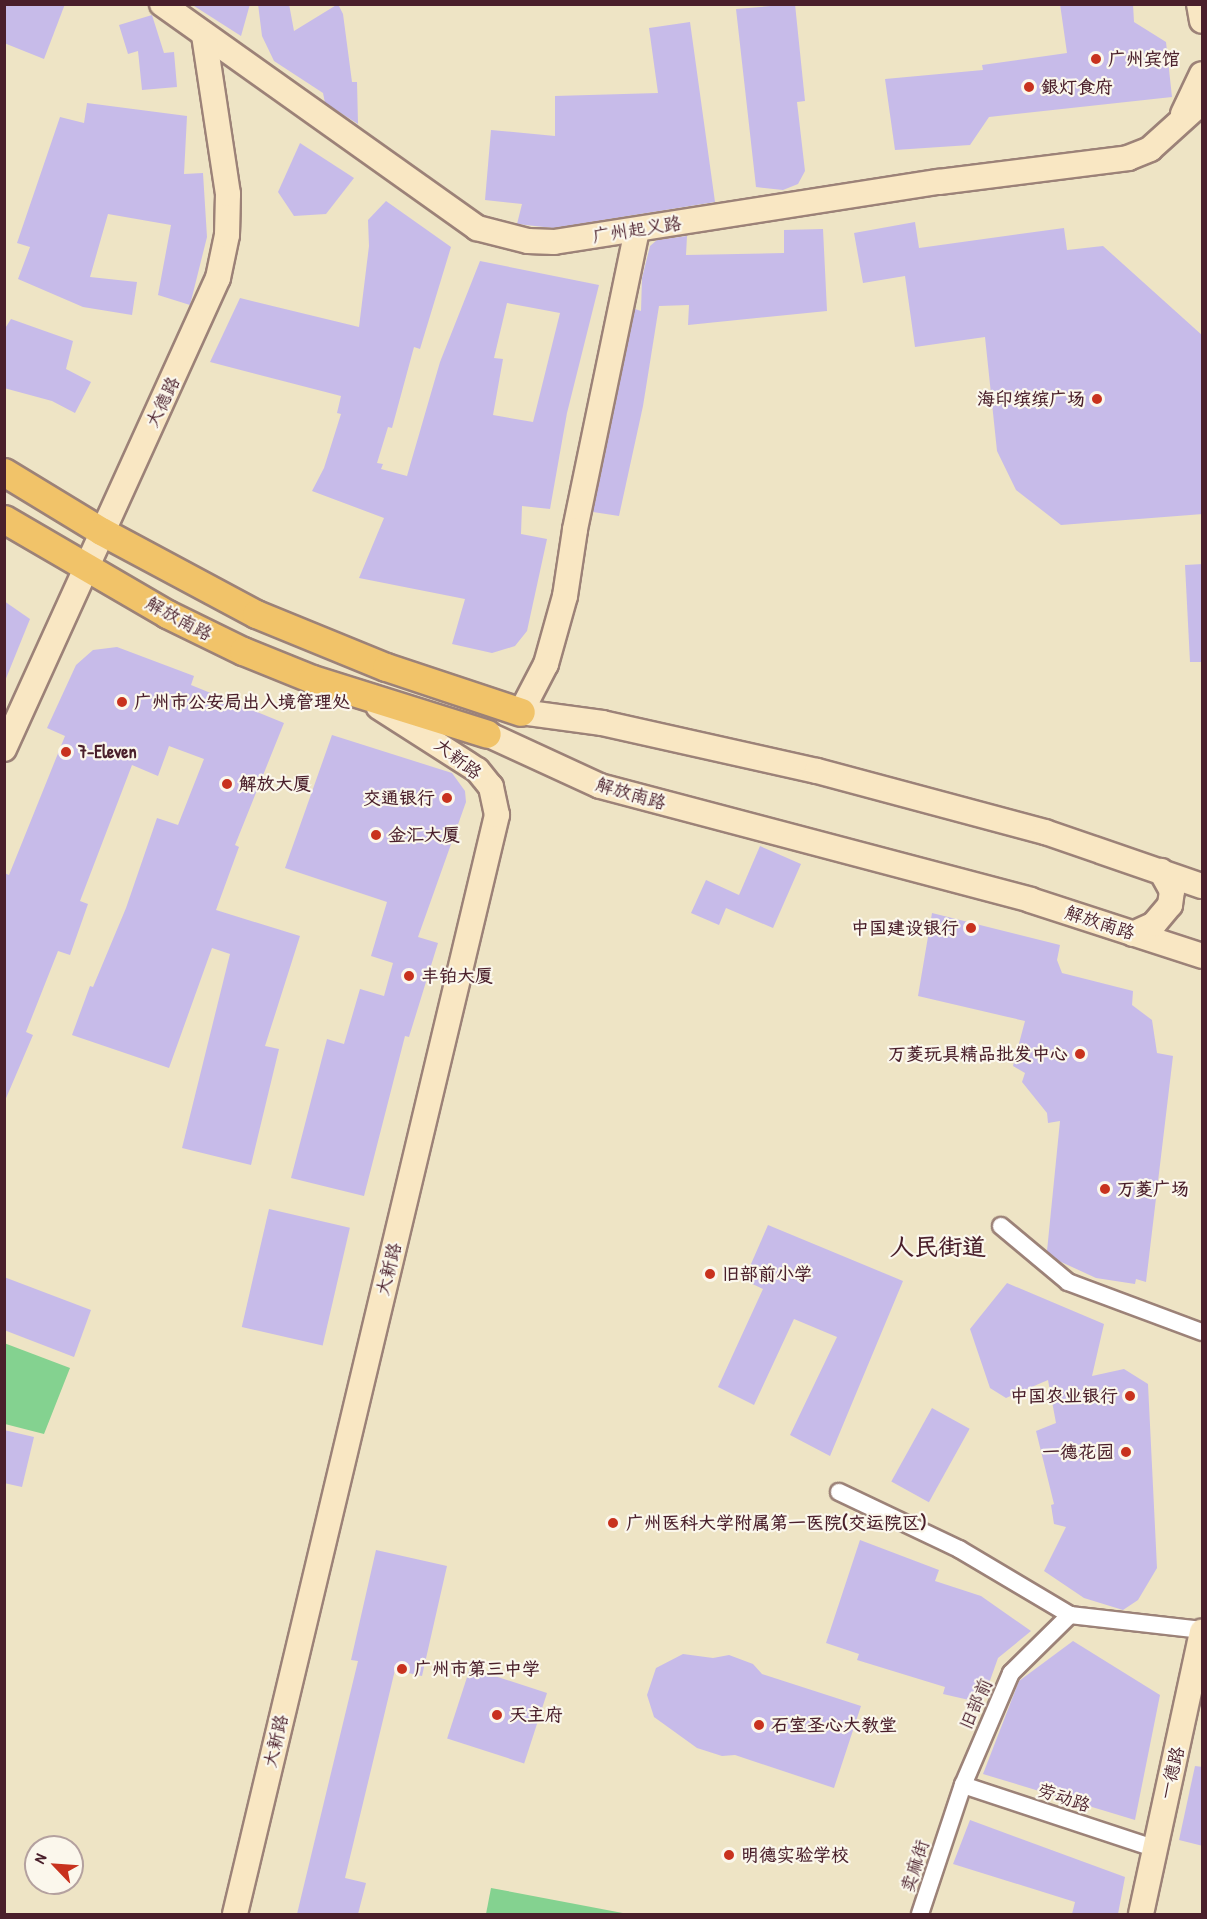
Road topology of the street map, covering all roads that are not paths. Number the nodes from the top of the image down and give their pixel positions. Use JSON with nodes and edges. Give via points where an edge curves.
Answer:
{"nodes":[{"id":1,"x":162,"y":4,"type":"edge"},
{"id":2,"x":1199,"y":4,"type":"edge"},
{"id":3,"x":1203,"y":21,"type":"edge"},
{"id":4,"x":204,"y":35,"type":"junction"},
{"id":5,"x":1203,"y":74,"type":"edge"},
{"id":6,"x":1203,"y":102,"type":"edge"},
{"id":7,"x":1173,"y":132,"type":"junction"},
{"id":8,"x":637,"y":230,"type":"junction"},
{"id":9,"x":4,"y":472,"type":"edge"},
{"id":10,"x":4,"y":519,"type":"edge"},
{"id":11,"x":101,"y":531,"type":"junction"},
{"id":12,"x":85,"y":567,"type":"junction"},
{"id":13,"x":354,"y":692,"type":"junction"},
{"id":14,"x":521,"y":712,"type":"junction"},
{"id":15,"x":487,"y":734,"type":"joint"},
{"id":16,"x":4,"y":749,"type":"edge"},
{"id":17,"x":1161,"y":871,"type":"junction"},
{"id":18,"x":1203,"y":886,"type":"edge"},
{"id":19,"x":1133,"y":934,"type":"junction"},
{"id":20,"x":1203,"y":956,"type":"edge"},
{"id":21,"x":1001,"y":1226,"type":"dead end"},
{"id":22,"x":1203,"y":1332,"type":"edge"},
{"id":23,"x":839,"y":1492,"type":"dead end"},
{"id":24,"x":1070,"y":1615,"type":"junction"},
{"id":25,"x":1203,"y":1631,"type":"edge"},
{"id":26,"x":963,"y":1785,"type":"junction"},
{"id":27,"x":948,"y":1830,"type":"joint"},
{"id":28,"x":1154,"y":1848,"type":"junction"},
{"id":29,"x":235,"y":1914,"type":"edge"},
{"id":30,"x":920,"y":1914,"type":"edge"},
{"id":31,"x":1142,"y":1914,"type":"edge"}],
"edges":[{"from":1,"to":4,"type":"main road","name":"广州起义路"},
{"from":2,"to":3,"type":"main road"},
{"from":4,"to":8,"type":"main road","name":"广州起义路","via":[[477,228],[508,237],[554,242]]},
{"from":4,"to":11,"type":"main road","name":"大德路","via":[[228,194],[227,235],[218,278]]},
{"from":5,"to":7,"type":"main road"},
{"from":6,"to":7,"type":"main road","name":"广州起义路"},
{"from":7,"to":8,"type":"main road","name":"广州起义路","via":[[1150,149],[1092,165],[939,182]]},
{"from":8,"to":14,"type":"main road","via":[[565,596],[546,664]]},
{"from":9,"to":11,"type":"main road"},
{"from":10,"to":12,"type":"main road","name":"解放南路"},
{"from":11,"to":12,"type":"main road","name":"大德路"},
{"from":11,"to":14,"type":"main road","via":[[220,597],[308,637]]},
{"from":12,"to":13,"type":"main road","name":"解放南路","via":[[243,651]]},
{"from":12,"to":16,"type":"main road","name":"大德路"},
{"from":13,"to":15,"type":"main road","name":"解放南路"},
{"from":13,"to":29,"type":"main road","name":"大新路","via":[[477,770],[491,787],[497,815]]},
{"from":14,"to":17,"type":"main road","via":[[602,723],[817,771],[1045,832]]},
{"from":15,"to":19,"type":"main road","name":"解放南路","via":[[600,786],[903,865]]},
{"from":17,"to":18,"type":"main road"},
{"from":17,"to":19,"type":"main road","via":[[1172,891],[1170,905],[1154,924]]},
{"from":19,"to":20,"type":"main road","name":"解放南路"},
{"from":21,"to":22,"type":"street","via":[[1068,1282]]},
{"from":23,"to":24,"type":"street","via":[[959,1550]]},
{"from":24,"to":25,"type":"street"},
{"from":24,"to":26,"type":"street","name":"旧部前","via":[[1011,1672]]},
{"from":25,"to":28,"type":"main road","name":"一德路"},
{"from":26,"to":27,"type":"street","name":"旧部前"},
{"from":26,"to":28,"type":"street","name":"劳动路"},
{"from":27,"to":30,"type":"street","name":"卖麻街"},
{"from":28,"to":31,"type":"main road","name":"一德路"}]}
